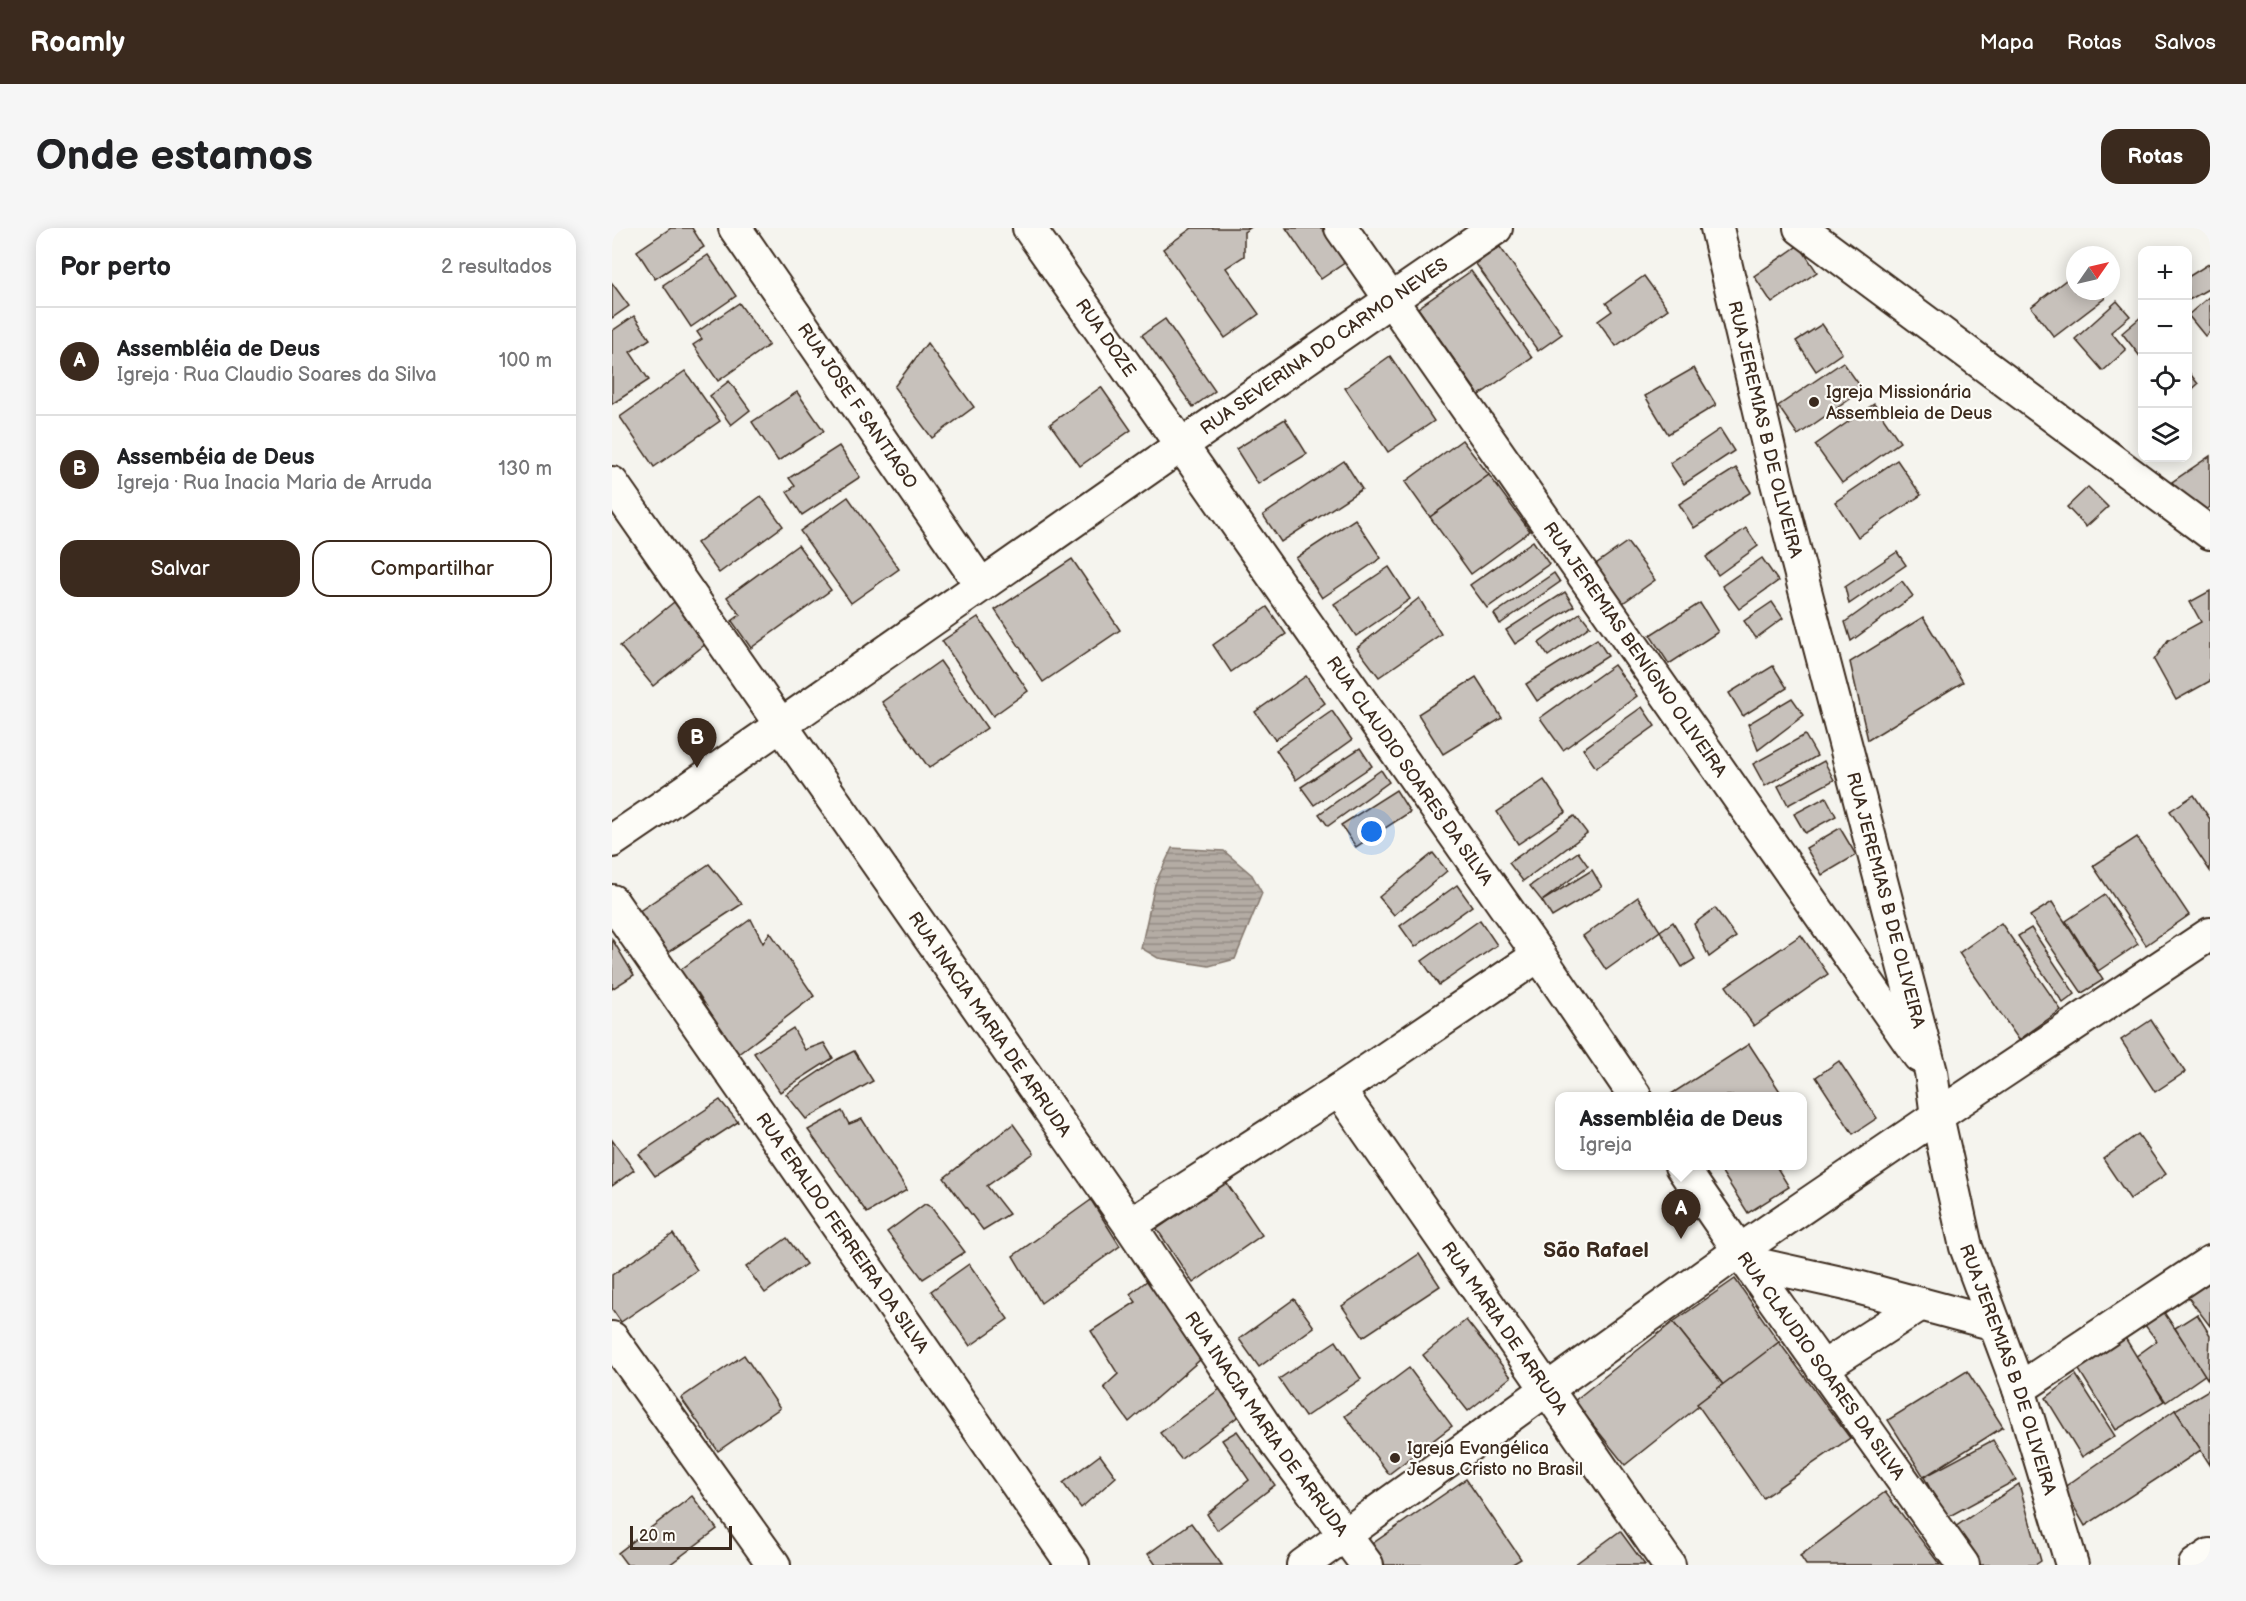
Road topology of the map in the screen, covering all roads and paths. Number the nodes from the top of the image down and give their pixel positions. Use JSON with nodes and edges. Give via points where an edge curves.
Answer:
{"nodes":[{"id":1,"x":735,"y":228,"type":"edge"},
{"id":2,"x":1029,"y":228,"type":"edge"},
{"id":3,"x":1341,"y":228,"type":"edge"},
{"id":4,"x":1496,"y":228,"type":"edge"},
{"id":5,"x":1717,"y":228,"type":"edge"},
{"id":6,"x":1800,"y":228,"type":"edge"},
{"id":7,"x":1391,"y":299,"type":"junction"},
{"id":8,"x":1181,"y":446,"type":"junction"},
{"id":9,"x":612,"y":483,"type":"edge"},
{"id":10,"x":2210,"y":533,"type":"edge"},
{"id":11,"x":981,"y":585,"type":"junction"},
{"id":12,"x":783,"y":726,"type":"junction"},
{"id":13,"x":612,"y":841,"type":"edge"},
{"id":14,"x":612,"y":901,"type":"edge"},
{"id":15,"x":2210,"y":934,"type":"edge"},
{"id":16,"x":1539,"y":955,"type":"junction"},
{"id":17,"x":1930,"y":1072,"type":"junction"},
{"id":18,"x":1339,"y":1090,"type":"junction"},
{"id":19,"x":1632,"y":1092,"type":"edge"},
{"id":20,"x":1937,"y":1116,"type":"junction"},
{"id":21,"x":1684,"y":1170,"type":"edge"},
{"id":22,"x":1130,"y":1225,"type":"junction"},
{"id":23,"x":1743,"y":1257,"type":"junction"},
{"id":24,"x":2210,"y":1262,"type":"edge"},
{"id":25,"x":1922,"y":1304,"type":"junction"},
{"id":26,"x":1995,"y":1323,"type":"junction"},
{"id":27,"x":612,"y":1338,"type":"edge"},
{"id":28,"x":1822,"y":1368,"type":"junction"},
{"id":29,"x":2019,"y":1389,"type":"junction"},
{"id":30,"x":1548,"y":1390,"type":"junction"},
{"id":31,"x":1345,"y":1534,"type":"junction"},
{"id":32,"x":2210,"y":1555,"type":"edge"},
{"id":33,"x":774,"y":1565,"type":"edge"},
{"id":34,"x":1073,"y":1565,"type":"edge"},
{"id":35,"x":1304,"y":1565,"type":"edge"},
{"id":36,"x":1367,"y":1565,"type":"edge"},
{"id":37,"x":1669,"y":1565,"type":"edge"},
{"id":38,"x":1963,"y":1565,"type":"edge"},
{"id":39,"x":2072,"y":1565,"type":"edge"},
{"id":40,"x":2195,"y":1565,"type":"edge"}],
"edges":[{"from":1,"to":11,"type":"street","name":"RUA JOSE F SANTIAGO"},
{"from":2,"to":8,"type":"street","name":"RUA DOZE"},
{"from":3,"to":7,"type":"street","name":"RUA JEREMIAS BENÍGNO OLIVEIRA"},
{"from":4,"to":7,"type":"street","name":"RUA SEVERINA DO CARMO NEVES"},
{"from":5,"to":17,"type":"street","name":"RUA JEREMIAS B DE OLIVEIRA","via":[[1777,483]]},
{"from":6,"to":10,"type":"street"},
{"from":7,"to":8,"type":"street","name":"RUA SEVERINA DO CARMO NEVES"},
{"from":7,"to":17,"type":"street","name":"RUA JEREMIAS BENÍGNO OLIVEIRA"},
{"from":8,"to":11,"type":"street","name":"RUA SEVERINA DO CARMO NEVES"},
{"from":8,"to":16,"type":"street","name":"RUA CLAUDIO SOARES DA SILVA"},
{"from":9,"to":12,"type":"street","name":"RUA INACIA MARIA DE ARRUDA"},
{"from":11,"to":12,"type":"street","name":"RUA SEVERINA DO CARMO NEVES"},
{"from":12,"to":13,"type":"street","name":"RUA SEVERINA DO CARMO NEVES"},
{"from":12,"to":22,"type":"street","name":"RUA INACIA MARIA DE ARRUDA"},
{"from":14,"to":34,"type":"street","name":"RUA ERALDO FERREIRA DA SILVA"},
{"from":15,"to":20,"type":"street"},
{"from":16,"to":18,"type":"street"},
{"from":16,"to":19,"type":"street","name":"RUA CLAUDIO SOARES DA SILVA"},
{"from":17,"to":20,"type":"street","name":"RUA JEREMIAS B DE OLIVEIRA"},
{"from":18,"to":22,"type":"street"},
{"from":18,"to":30,"type":"street","name":"RUA MARIA DE ARRUDA"},
{"from":20,"to":23,"type":"street"},
{"from":20,"to":26,"type":"street","name":"RUA JEREMIAS B DE OLIVEIRA","via":[[1966,1247]]},
{"from":21,"to":23,"type":"street","name":"RUA CLAUDIO SOARES DA SILVA"},
{"from":22,"to":31,"type":"street","name":"RUA INACIA MARIA DE ARRUDA","via":[[1277,1444]]},
{"from":23,"to":25,"type":"street"},
{"from":23,"to":28,"type":"street","name":"RUA CLAUDIO SOARES DA SILVA"},
{"from":23,"to":30,"type":"street"},
{"from":24,"to":29,"type":"street"},
{"from":25,"to":26,"type":"street"},
{"from":25,"to":28,"type":"street"},
{"from":26,"to":29,"type":"street","name":"RUA JEREMIAS B DE OLIVEIRA"},
{"from":27,"to":33,"type":"street"},
{"from":28,"to":38,"type":"street","name":"RUA CLAUDIO SOARES DA SILVA"},
{"from":29,"to":39,"type":"street","name":"RUA JEREMIAS B DE OLIVEIRA"},
{"from":30,"to":31,"type":"street"},
{"from":30,"to":37,"type":"street","name":"RUA MARIA DE ARRUDA"},
{"from":31,"to":35,"type":"street"},
{"from":31,"to":36,"type":"street","name":"RUA INACIA MARIA DE ARRUDA"},
{"from":32,"to":40,"type":"street"}]}
